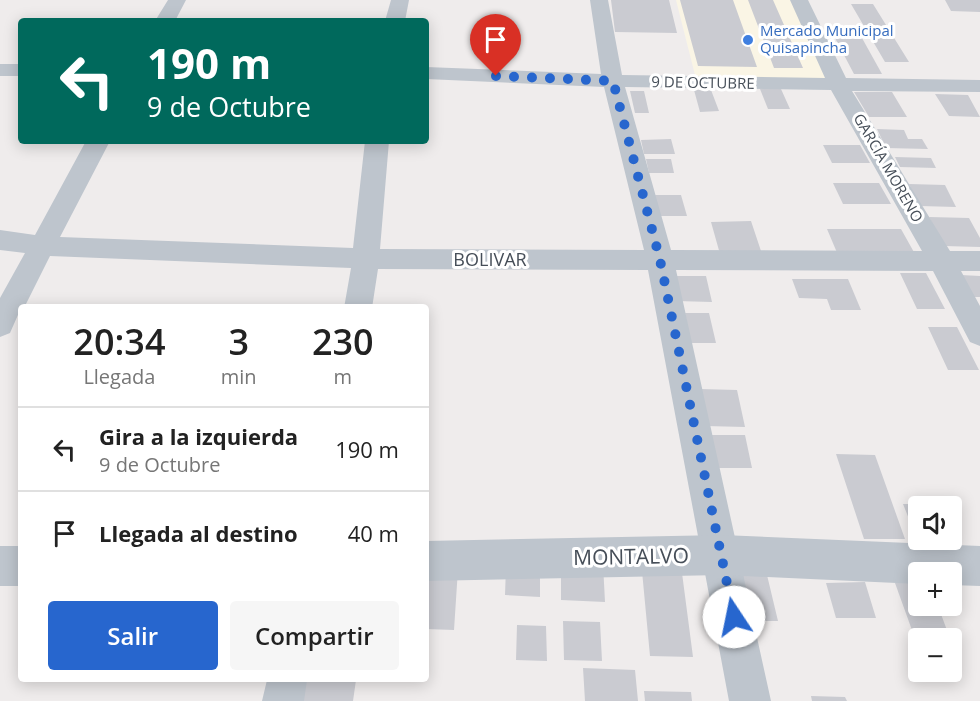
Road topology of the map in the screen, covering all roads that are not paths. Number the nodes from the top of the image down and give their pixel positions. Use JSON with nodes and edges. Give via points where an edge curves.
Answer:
{"nodes":[{"id":1,"x":177,"y":0,"type":"edge"},
{"id":2,"x":400,"y":0,"type":"edge"},
{"id":3,"x":598,"y":0,"type":"edge"},
{"id":4,"x":799,"y":0,"type":"edge"},
{"id":5,"x":167,"y":18,"type":"edge"},
{"id":6,"x":396,"y":18,"type":"edge"},
{"id":7,"x":0,"y":70,"type":"edge"},
{"id":8,"x":18,"y":70,"type":"edge"},
{"id":9,"x":429,"y":73,"type":"edge"},
{"id":10,"x":613,"y":81,"type":"junction"},
{"id":11,"x":840,"y":86,"type":"junction"},
{"id":12,"x":980,"y":86,"type":"edge"},
{"id":13,"x":96,"y":144,"type":"edge"},
{"id":14,"x":377,"y":144,"type":"edge"},
{"id":15,"x":0,"y":240,"type":"edge"},
{"id":16,"x":42,"y":246,"type":"junction"},
{"id":17,"x":366,"y":259,"type":"junction"},
{"id":18,"x":660,"y":260,"type":"junction"},
{"id":19,"x":942,"y":261,"type":"junction"},
{"id":20,"x":980,"y":261,"type":"edge"},
{"id":21,"x":358,"y":304,"type":"edge"},
{"id":22,"x":0,"y":325,"type":"edge"},
{"id":23,"x":980,"y":334,"type":"edge"},
{"id":24,"x":722,"y":555,"type":"junction"},
{"id":25,"x":429,"y":561,"type":"edge"},
{"id":26,"x":0,"y":566,"type":"edge"},
{"id":27,"x":18,"y":566,"type":"edge"},
{"id":28,"x":980,"y":566,"type":"edge"},
{"id":29,"x":287,"y":682,"type":"edge"},
{"id":30,"x":283,"y":701,"type":"edge"},
{"id":31,"x":750,"y":701,"type":"edge"}],
"edges":[{"from":1,"to":5,"type":"street"},
{"from":2,"to":6,"type":"street"},
{"from":3,"to":10,"type":"street"},
{"from":4,"to":11,"type":"street","name":"GARCÍA MORENO"},
{"from":7,"to":8,"type":"street"},
{"from":9,"to":10,"type":"street","name":"9 DE OCTUBRE"},
{"from":10,"to":11,"type":"street","name":"9 DE OCTUBRE"},
{"from":10,"to":18,"type":"street"},
{"from":11,"to":12,"type":"street","name":"9 DE OCTUBRE"},
{"from":11,"to":19,"type":"street","name":"GARCÍA MORENO"},
{"from":13,"to":16,"type":"street"},
{"from":14,"to":17,"type":"street"},
{"from":15,"to":16,"type":"street","name":"BOLIVAR"},
{"from":16,"to":17,"type":"street","name":"BOLIVAR"},
{"from":16,"to":22,"type":"street"},
{"from":17,"to":18,"type":"street","name":"BOLIVAR"},
{"from":17,"to":21,"type":"street"},
{"from":18,"to":19,"type":"street","name":"BOLIVAR"},
{"from":18,"to":24,"type":"street"},
{"from":19,"to":20,"type":"street","name":"BOLIVAR"},
{"from":19,"to":23,"type":"street","name":"GARCÍA MORENO"},
{"from":24,"to":25,"type":"street","name":"MONTALVO"},
{"from":24,"to":28,"type":"street","name":"MONTALVO"},
{"from":24,"to":31,"type":"street"},
{"from":26,"to":27,"type":"street"},
{"from":29,"to":30,"type":"street"}]}
